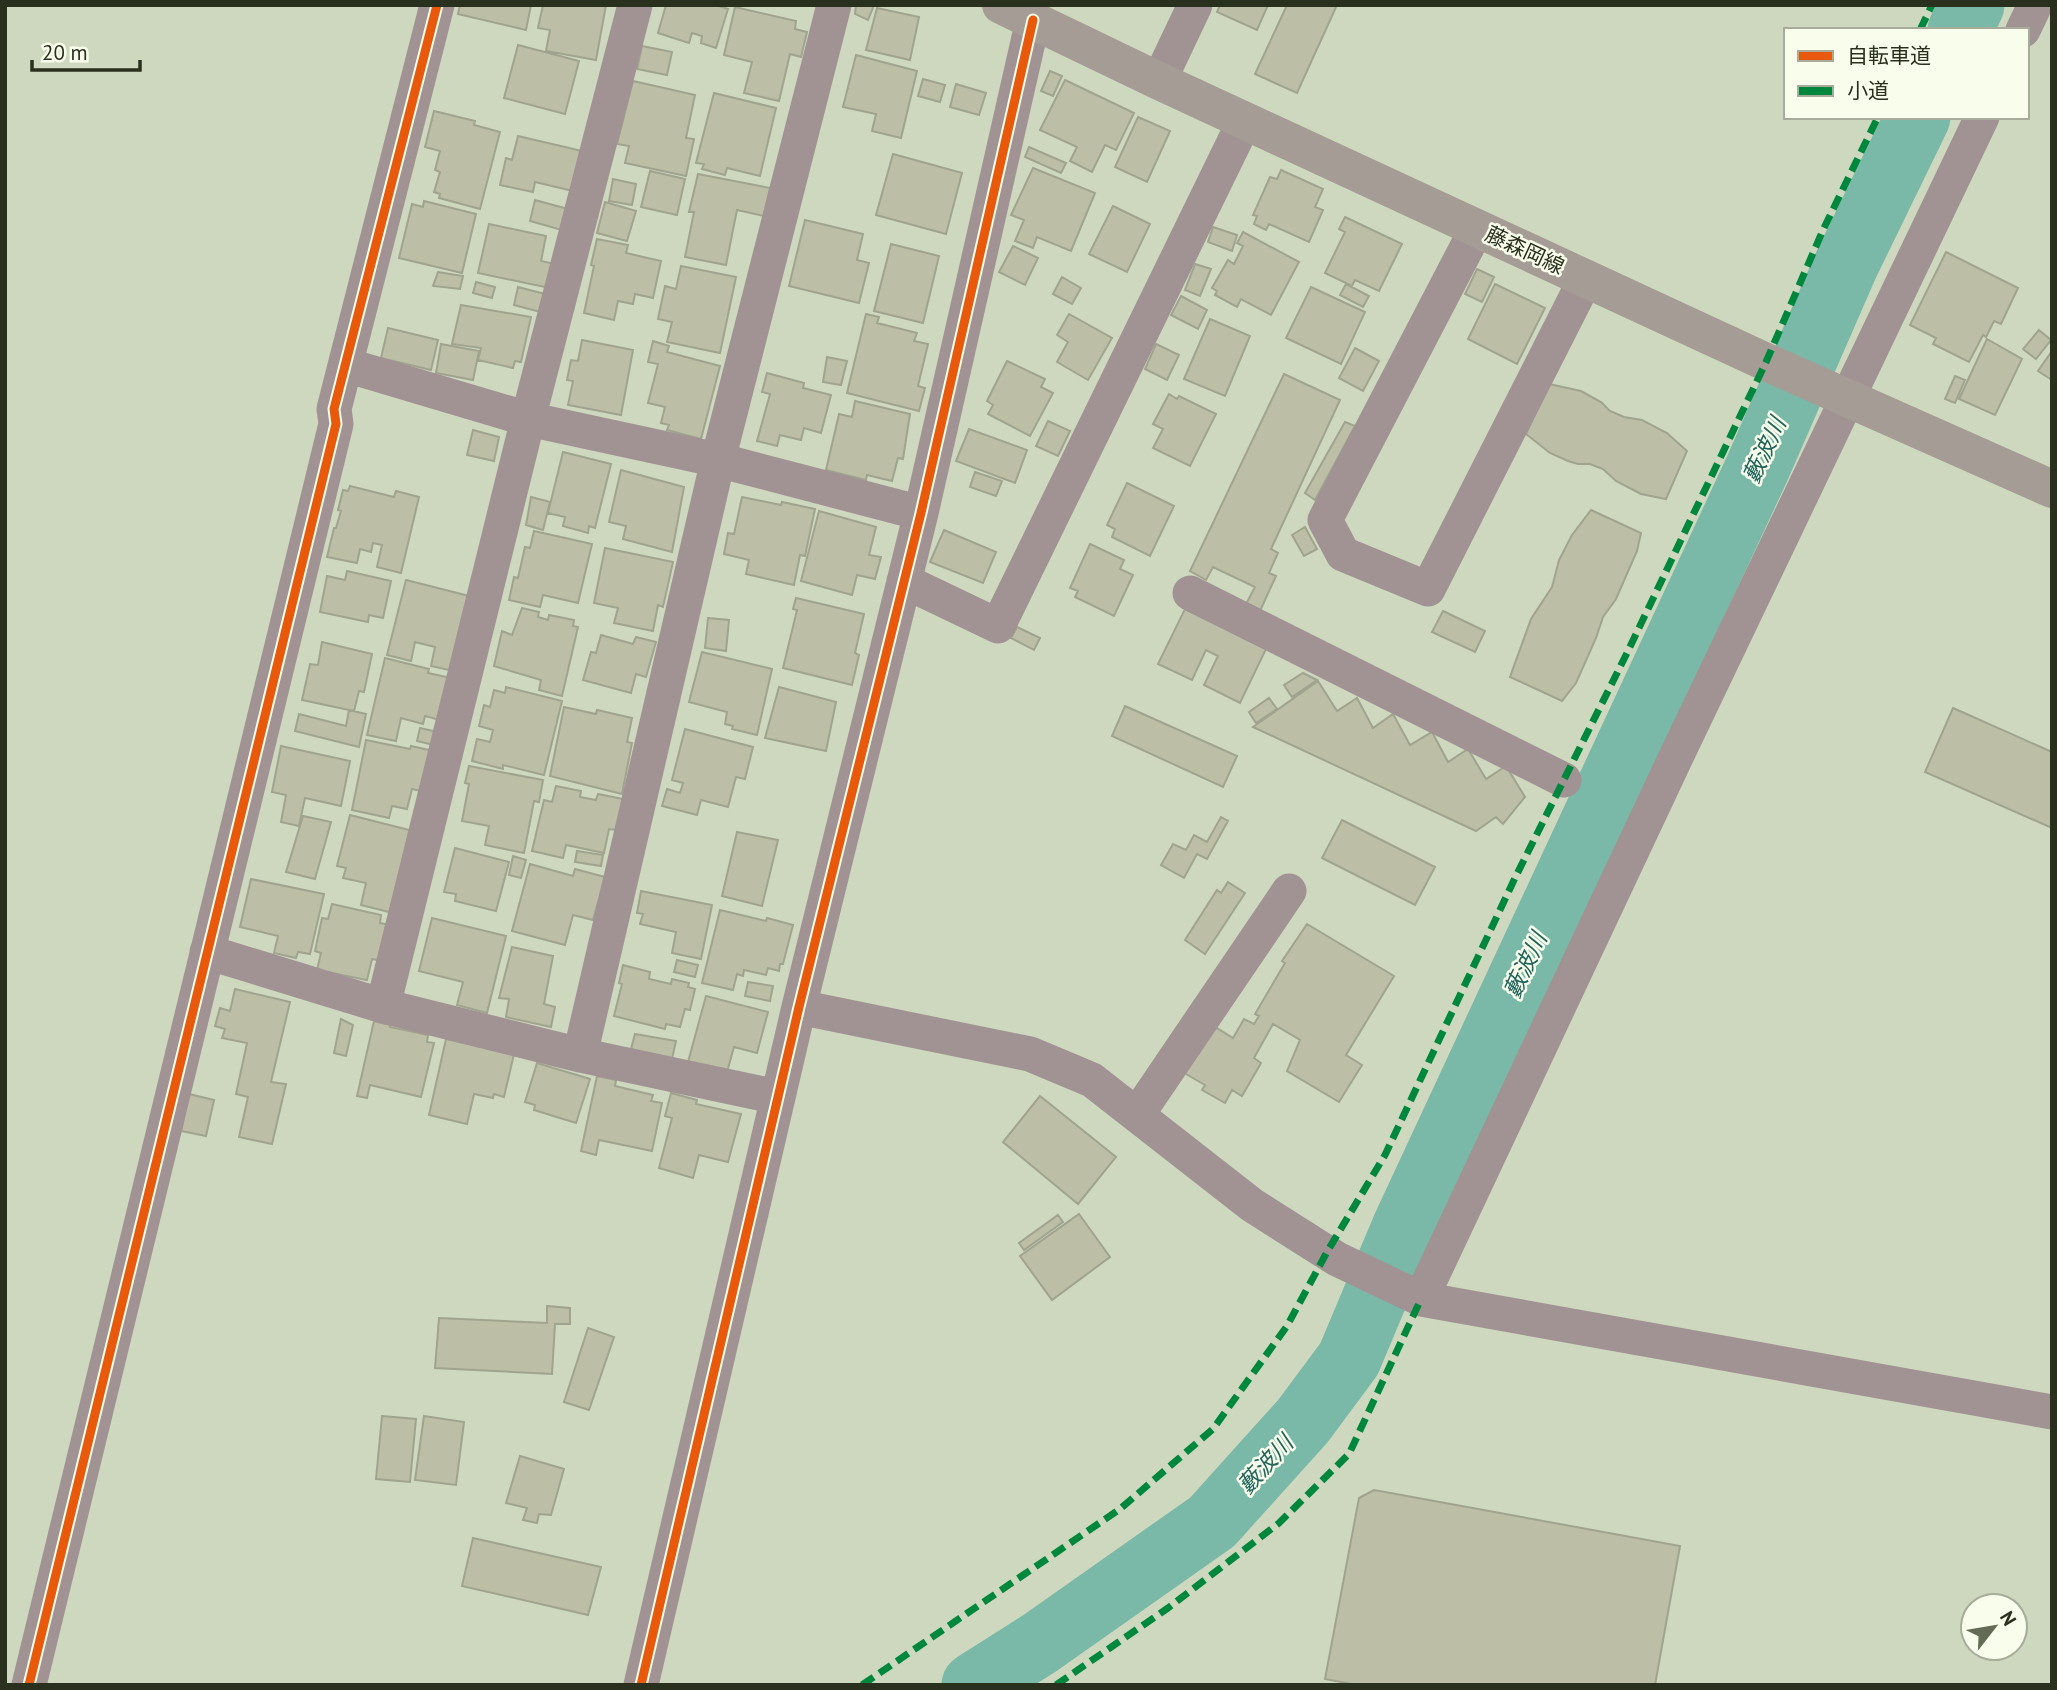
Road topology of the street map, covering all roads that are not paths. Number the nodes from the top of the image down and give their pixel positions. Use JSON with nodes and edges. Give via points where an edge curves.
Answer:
{"nodes":[{"id":1,"x":437,"y":5,"type":"edge"},
{"id":2,"x":635,"y":5,"type":"edge"},
{"id":3,"x":1195,"y":5,"type":"edge"},
{"id":4,"x":2035,"y":5,"type":"edge"},
{"id":5,"x":827,"y":7,"type":"edge"},
{"id":6,"x":1017,"y":13,"type":"edge"},
{"id":7,"x":2025,"y":28,"type":"edge"},
{"id":8,"x":1159,"y":81,"type":"junction"},
{"id":9,"x":1981,"y":119,"type":"edge"},
{"id":10,"x":1245,"y":120,"type":"junction"},
{"id":11,"x":1477,"y":228,"type":"junction"},
{"id":12,"x":1587,"y":278,"type":"junction"},
{"id":13,"x":346,"y":365,"type":"junction"},
{"id":14,"x":1848,"y":399,"type":"junction"},
{"id":15,"x":528,"y":418,"type":"junction"},
{"id":16,"x":718,"y":460,"type":"junction"},
{"id":17,"x":2052,"y":489,"type":"edge"},
{"id":18,"x":921,"y":513,"type":"junction"},
{"id":19,"x":904,"y":581,"type":"junction"},
{"id":20,"x":1190,"y":593,"type":"dead end"},
{"id":21,"x":1564,"y":780,"type":"dead end"},
{"id":22,"x":1289,"y":891,"type":"dead end"},
{"id":23,"x":207,"y":952,"type":"junction"},
{"id":24,"x":383,"y":1006,"type":"junction"},
{"id":25,"x":799,"y":1007,"type":"junction"},
{"id":26,"x":580,"y":1055,"type":"junction"},
{"id":27,"x":778,"y":1097,"type":"junction"},
{"id":28,"x":1137,"y":1115,"type":"junction"},
{"id":29,"x":1420,"y":1299,"type":"junction"},
{"id":30,"x":2052,"y":1412,"type":"edge"},
{"id":31,"x":29,"y":1685,"type":"edge"},
{"id":32,"x":641,"y":1685,"type":"edge"}],
"edges":[{"from":1,"to":13,"type":"street"},
{"from":2,"to":15,"type":"street"},
{"from":3,"to":8,"type":"street"},
{"from":4,"to":7,"type":"street"},
{"from":5,"to":16,"type":"street"},
{"from":6,"to":8,"type":"main road","name":"藤森岡線"},
{"from":6,"to":18,"type":"street"},
{"from":8,"to":10,"type":"main road","name":"藤森岡線"},
{"from":9,"to":14,"type":"street"},
{"from":10,"to":11,"type":"main road","name":"藤森岡線"},
{"from":10,"to":19,"type":"street","via":[[998,626]]},
{"from":11,"to":12,"type":"main road","name":"藤森岡線"},
{"from":11,"to":12,"type":"street","via":[[1325,520],[1343,554],[1428,589]]},
{"from":12,"to":14,"type":"main road","name":"藤森岡線"},
{"from":13,"to":15,"type":"street"},
{"from":13,"to":23,"type":"street","via":[[334,409],[336,424]]},
{"from":14,"to":17,"type":"main road","name":"藤森岡線"},
{"from":14,"to":29,"type":"street"},
{"from":15,"to":16,"type":"street"},
{"from":15,"to":24,"type":"street"},
{"from":16,"to":18,"type":"street"},
{"from":16,"to":26,"type":"street"},
{"from":18,"to":19,"type":"street"},
{"from":19,"to":25,"type":"street"},
{"from":20,"to":21,"type":"street"},
{"from":22,"to":28,"type":"street"},
{"from":23,"to":24,"type":"street"},
{"from":23,"to":31,"type":"street"},
{"from":24,"to":26,"type":"street"},
{"from":25,"to":27,"type":"street"},
{"from":25,"to":28,"type":"street","via":[[1030,1054],[1092,1080]]},
{"from":26,"to":27,"type":"street"},
{"from":27,"to":32,"type":"street"},
{"from":28,"to":29,"type":"street","via":[[1252,1205],[1337,1259]]},
{"from":29,"to":30,"type":"street"}]}
